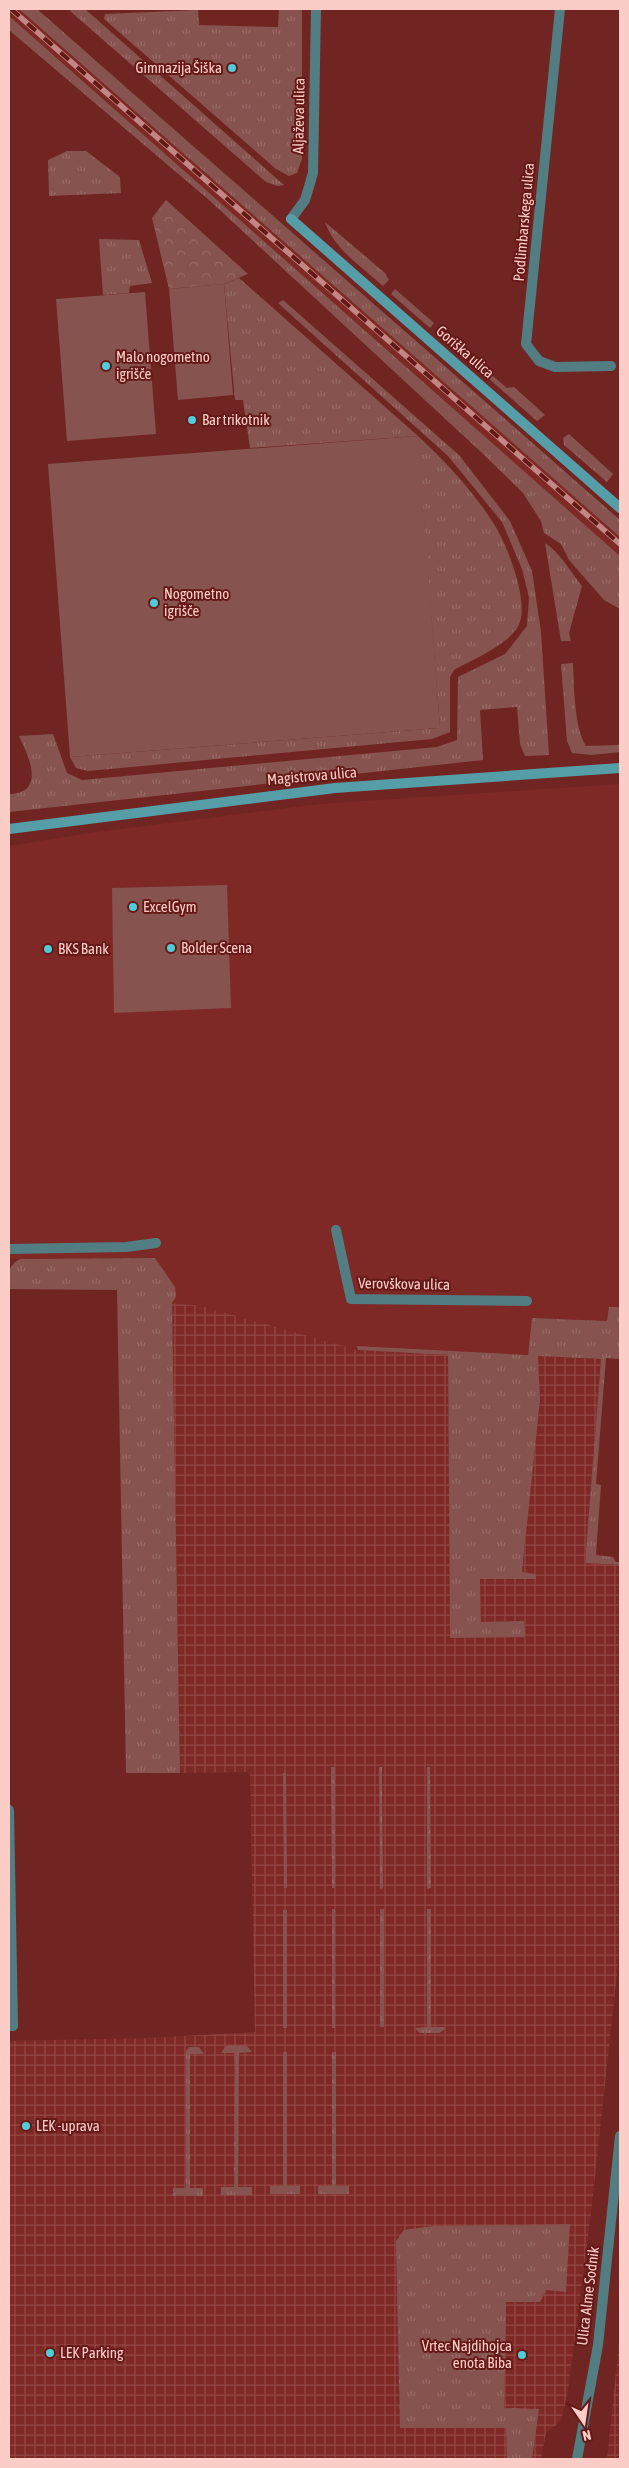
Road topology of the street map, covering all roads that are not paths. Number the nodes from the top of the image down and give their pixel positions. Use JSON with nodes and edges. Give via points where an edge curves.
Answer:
{"nodes":[{"id":1,"x":316,"y":9,"type":"edge"},
{"id":2,"x":560,"y":9,"type":"edge"},
{"id":3,"x":291,"y":219,"type":"joint"},
{"id":4,"x":611,"y":366,"type":"dead end"},
{"id":5,"x":620,"y":508,"type":"edge"},
{"id":6,"x":620,"y":768,"type":"edge"},
{"id":7,"x":9,"y":829,"type":"edge"},
{"id":8,"x":336,"y":1230,"type":"dead end"},
{"id":9,"x":156,"y":1243,"type":"dead end"},
{"id":10,"x":9,"y":1249,"type":"edge"},
{"id":11,"x":527,"y":1301,"type":"dead end"},
{"id":12,"x":9,"y":1810,"type":"edge"},
{"id":13,"x":9,"y":2026,"type":"edge"},
{"id":14,"x":620,"y":2136,"type":"edge"},
{"id":15,"x":577,"y":2459,"type":"edge"}],
"edges":[{"from":1,"to":3,"type":"street","name":"Aljaževa ulica","via":[[313,173],[305,200]]},
{"from":2,"to":4,"type":"street","name":"Podlimbarskega ulica","via":[[526,344],[539,361],[555,367]]},
{"from":3,"to":5,"type":"street","name":"Goriška ulica"},
{"from":6,"to":7,"type":"street","name":"Magistrova ulica","via":[[335,788]]},
{"from":8,"to":11,"type":"street","name":"Verovškova ulica","via":[[351,1299]]},
{"from":9,"to":10,"type":"street","via":[[126,1247]]},
{"from":12,"to":13,"type":"street","via":[[13,2026]]},
{"from":14,"to":15,"type":"street","name":"Ulica Alme Sodnik","via":[[598,2345]]}]}
